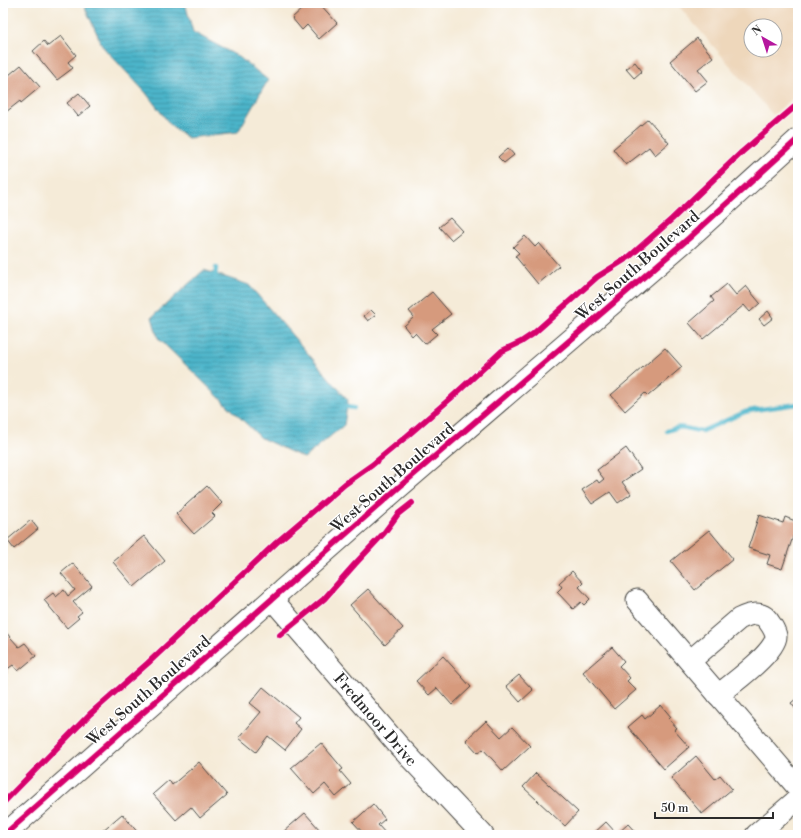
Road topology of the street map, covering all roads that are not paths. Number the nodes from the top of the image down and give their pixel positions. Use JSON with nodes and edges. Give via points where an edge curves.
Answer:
{"nodes":[{"id":1,"x":798,"y":139,"type":"edge"},
{"id":2,"x":272,"y":599,"type":"junction"},
{"id":3,"x":638,"y":600,"type":"dead end"},
{"id":4,"x":690,"y":661,"type":"junction"},
{"id":5,"x":718,"y":695,"type":"junction"},
{"id":6,"x":798,"y":788,"type":"edge"},
{"id":7,"x":798,"y":798,"type":"edge"},
{"id":8,"x":4,"y":835,"type":"edge"},
{"id":9,"x":483,"y":835,"type":"edge"},
{"id":10,"x":756,"y":835,"type":"edge"}],
"edges":[{"from":1,"to":2,"type":"street","name":"West South Boulevard","via":[[689,238]]},
{"from":2,"to":8,"type":"street","name":"West South Boulevard"},
{"from":2,"to":9,"type":"street","name":"Fredmoor Drive","via":[[399,746]]},
{"from":3,"to":4,"type":"street"},
{"from":4,"to":5,"type":"street"},
{"from":4,"to":5,"type":"street","via":[[748,614],[763,616],[768,620],[776,636],[771,649]]},
{"from":5,"to":6,"type":"street"},
{"from":7,"to":10,"type":"street"}]}
